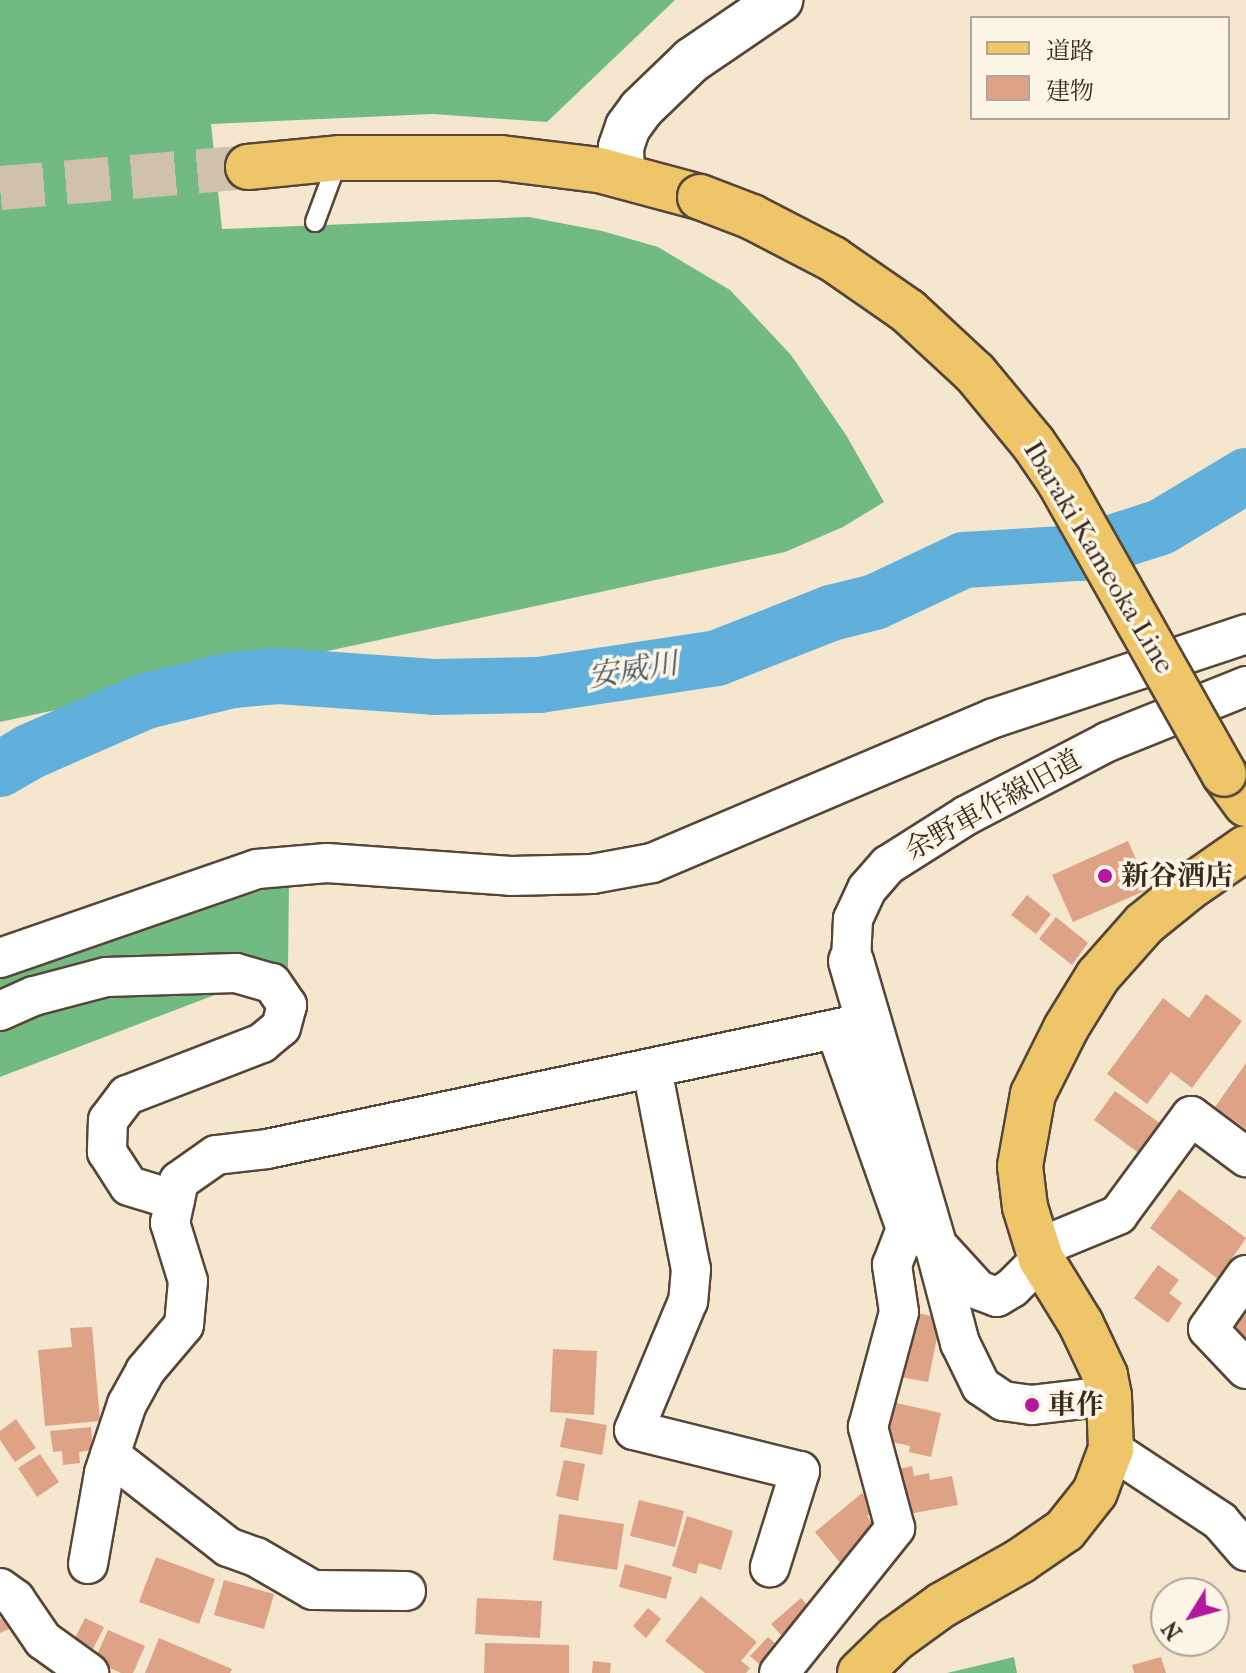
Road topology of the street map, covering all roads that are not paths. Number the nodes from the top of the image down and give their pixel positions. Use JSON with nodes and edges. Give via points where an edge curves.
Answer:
{"nodes":[{"id":1,"x":780,"y":0,"type":"edge"},
{"id":2,"x":339,"y":158,"type":"junction"},
{"id":3,"x":248,"y":167,"type":"tunnel mouth"},
{"id":4,"x":622,"y":175,"type":"junction"},
{"id":5,"x":315,"y":222,"type":"dead end"},
{"id":6,"x":1246,"y":634,"type":"edge"},
{"id":7,"x":1246,"y":686,"type":"edge"},
{"id":8,"x":1235,"y":789,"type":"edge"},
{"id":9,"x":1246,"y":848,"type":"edge"},
{"id":10,"x":0,"y":958,"type":"edge"},
{"id":11,"x":851,"y":961,"type":"joint"},
{"id":12,"x":0,"y":1011,"type":"edge"},
{"id":13,"x":852,"y":1026,"type":"junction"},
{"id":14,"x":652,"y":1069,"type":"junction"},
{"id":15,"x":1246,"y":1157,"type":"edge"},
{"id":16,"x":175,"y":1200,"type":"junction"},
{"id":17,"x":933,"y":1241,"type":"junction"},
{"id":18,"x":1039,"y":1254,"type":"junction"},
{"id":19,"x":1246,"y":1275,"type":"edge"},
{"id":20,"x":997,"y":1297,"type":"junction"},
{"id":21,"x":971,"y":1369,"type":"junction"},
{"id":22,"x":1246,"y":1369,"type":"edge"},
{"id":23,"x":1109,"y":1396,"type":"junction"},
{"id":24,"x":1111,"y":1449,"type":"junction"},
{"id":25,"x":110,"y":1455,"type":"junction"},
{"id":26,"x":1233,"y":1514,"type":"edge"},
{"id":27,"x":1246,"y":1551,"type":"edge"},
{"id":28,"x":88,"y":1564,"type":"dead end"},
{"id":29,"x":770,"y":1567,"type":"dead end"},
{"id":30,"x":0,"y":1588,"type":"edge"},
{"id":31,"x":406,"y":1591,"type":"dead end"},
{"id":32,"x":40,"y":1657,"type":"edge"},
{"id":33,"x":89,"y":1673,"type":"edge"},
{"id":34,"x":779,"y":1673,"type":"edge"},
{"id":35,"x":860,"y":1673,"type":"edge"}],
"edges":[{"from":1,"to":4,"type":"street","via":[[692,60],[641,109],[621,147]]},
{"from":2,"to":3,"type":"main road","name":"Ibaraki Kameoka Line"},
{"from":2,"to":4,"type":"main road","name":"Ibaraki Kameoka Line","via":[[501,158]]},
{"from":2,"to":5,"type":"lane"},
{"from":4,"to":8,"type":"main road","name":"Ibaraki Kameoka Line","bridge":true,"via":[[700,197],[793,237],[908,311],[975,373],[1059,481]]},
{"from":6,"to":10,"type":"street","via":[[994,718],[652,863],[592,874],[511,876],[327,863],[257,869]]},
{"from":7,"to":11,"type":"street","name":"余野車作線旧道","via":[[1107,742],[967,815],[888,865],[867,889],[853,919]]},
{"from":9,"to":18,"type":"main road","via":[[1144,924],[1098,976],[1054,1050],[1033,1094],[1020,1166]]},
{"from":11,"to":13,"type":"street","name":"余野車作線旧道"},
{"from":12,"to":16,"type":"street","via":[[106,977],[236,973],[272,983],[287,1005],[281,1027],[262,1043],[127,1095],[108,1120],[107,1152],[129,1186]]},
{"from":13,"to":14,"type":"street"},
{"from":13,"to":17,"type":"street","name":"余野車作線旧道"},
{"from":13,"to":34,"type":"street","via":[[906,1229],[892,1265],[899,1312],[868,1427],[895,1528]]},
{"from":14,"to":16,"type":"street","via":[[216,1155],[179,1181]]},
{"from":14,"to":29,"type":"street","via":[[691,1269],[688,1301],[634,1430],[800,1471]]},
{"from":15,"to":18,"type":"street","via":[[1191,1116],[1118,1215]]},
{"from":16,"to":25,"type":"street","via":[[170,1223],[188,1281],[184,1325],[145,1371]]},
{"from":17,"to":20,"type":"street","name":"余野車作線旧道","via":[[978,1290]]},
{"from":17,"to":21,"type":"street","name":"余野車作線旧道"},
{"from":18,"to":20,"type":"street","via":[[1012,1288]]},
{"from":18,"to":23,"type":"main road","via":[[1087,1337]]},
{"from":19,"to":22,"type":"street","via":[[1208,1329]]},
{"from":20,"to":21,"type":"street","via":[[985,1310]]},
{"from":21,"to":23,"type":"street","name":"余野車作線旧道","via":[[981,1386],[1003,1401],[1032,1405]]},
{"from":23,"to":24,"type":"main road"},
{"from":24,"to":26,"type":"street"},
{"from":24,"to":35,"type":"main road","via":[[1095,1492],[1065,1530],[942,1605]]},
{"from":25,"to":28,"type":"street"},
{"from":25,"to":31,"type":"street","via":[[228,1547],[313,1590]]},
{"from":26,"to":27,"type":"street"},
{"from":30,"to":32,"type":"street","via":[[15,1599]]},
{"from":32,"to":33,"type":"street"}]}
